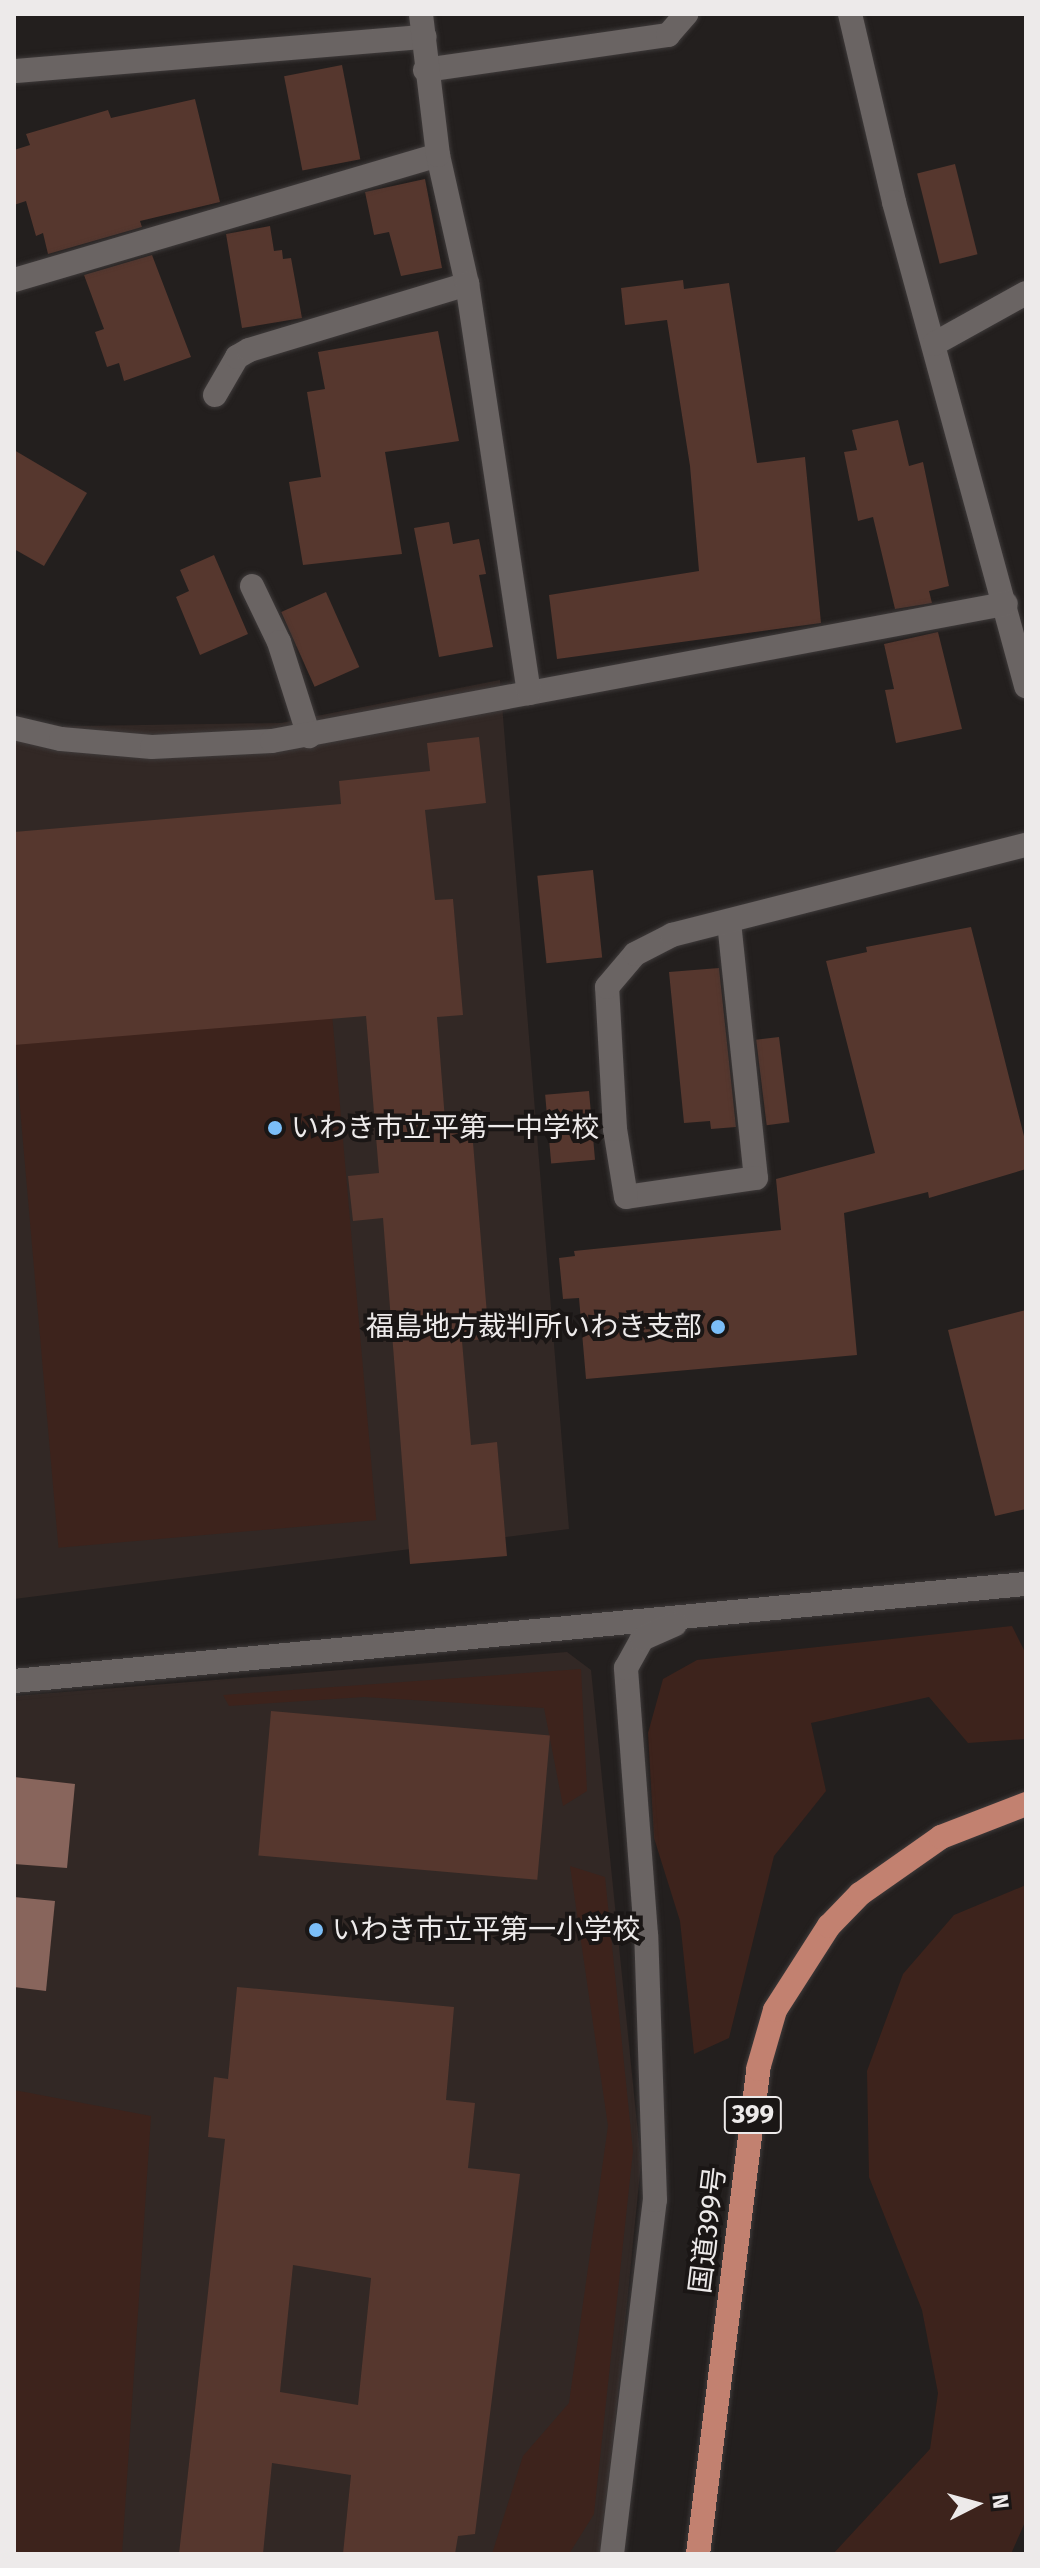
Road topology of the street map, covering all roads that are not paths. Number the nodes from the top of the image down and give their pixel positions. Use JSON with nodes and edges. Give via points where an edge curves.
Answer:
{"nodes":[{"id":1,"x":686,"y":14,"type":"edge"},
{"id":2,"x":850,"y":14,"type":"edge"},
{"id":3,"x":423,"y":25,"type":"edge"},
{"id":4,"x":425,"y":70,"type":"junction"},
{"id":5,"x":16,"y":71,"type":"edge"},
{"id":6,"x":438,"y":155,"type":"junction"},
{"id":7,"x":14,"y":280,"type":"edge"},
{"id":8,"x":467,"y":284,"type":"junction"},
{"id":9,"x":1026,"y":293,"type":"edge"},
{"id":10,"x":934,"y":344,"type":"junction"},
{"id":11,"x":215,"y":395,"type":"dead end"},
{"id":12,"x":252,"y":586,"type":"dead end"},
{"id":13,"x":1006,"y":604,"type":"junction"},
{"id":14,"x":1026,"y":686,"type":"edge"},
{"id":15,"x":529,"y":693,"type":"junction"},
{"id":16,"x":14,"y":728,"type":"edge"},
{"id":17,"x":309,"y":736,"type":"junction"},
{"id":18,"x":1026,"y":845,"type":"edge"},
{"id":19,"x":729,"y":922,"type":"junction"},
{"id":20,"x":1026,"y":1584,"type":"edge"},
{"id":21,"x":692,"y":1616,"type":"junction"},
{"id":22,"x":14,"y":1681,"type":"edge"},
{"id":23,"x":1026,"y":1804,"type":"edge"},
{"id":24,"x":612,"y":2554,"type":"edge"},
{"id":25,"x":698,"y":2554,"type":"edge"}],
"edges":[{"from":1,"to":4,"type":"street","via":[[668,35]]},
{"from":2,"to":10,"type":"street"},
{"from":3,"to":4,"type":"street"},
{"from":3,"to":5,"type":"street"},
{"from":4,"to":6,"type":"street"},
{"from":6,"to":7,"type":"street"},
{"from":6,"to":8,"type":"street"},
{"from":8,"to":11,"type":"street","via":[[249,350],[237,357]]},
{"from":8,"to":15,"type":"street"},
{"from":9,"to":10,"type":"street"},
{"from":10,"to":13,"type":"street"},
{"from":12,"to":17,"type":"street","via":[[279,642]]},
{"from":13,"to":14,"type":"street"},
{"from":13,"to":15,"type":"street"},
{"from":15,"to":17,"type":"street"},
{"from":16,"to":17,"type":"street","via":[[61,739],[152,747]]},
{"from":18,"to":19,"type":"street"},
{"from":19,"to":19,"type":"street","via":[[672,935],[635,954],[607,987],[615,1129],[626,1197],[756,1178]]},
{"from":20,"to":21,"type":"street"},
{"from":21,"to":22,"type":"street"},
{"from":21,"to":24,"type":"street","via":[[642,1639],[626,1668],[646,1935],[655,2200]]},
{"from":23,"to":25,"type":"highway","name":"国道399号","number":"399","via":[[941,1837],[860,1894],[829,1926],[775,2010],[758,2069]]}]}
